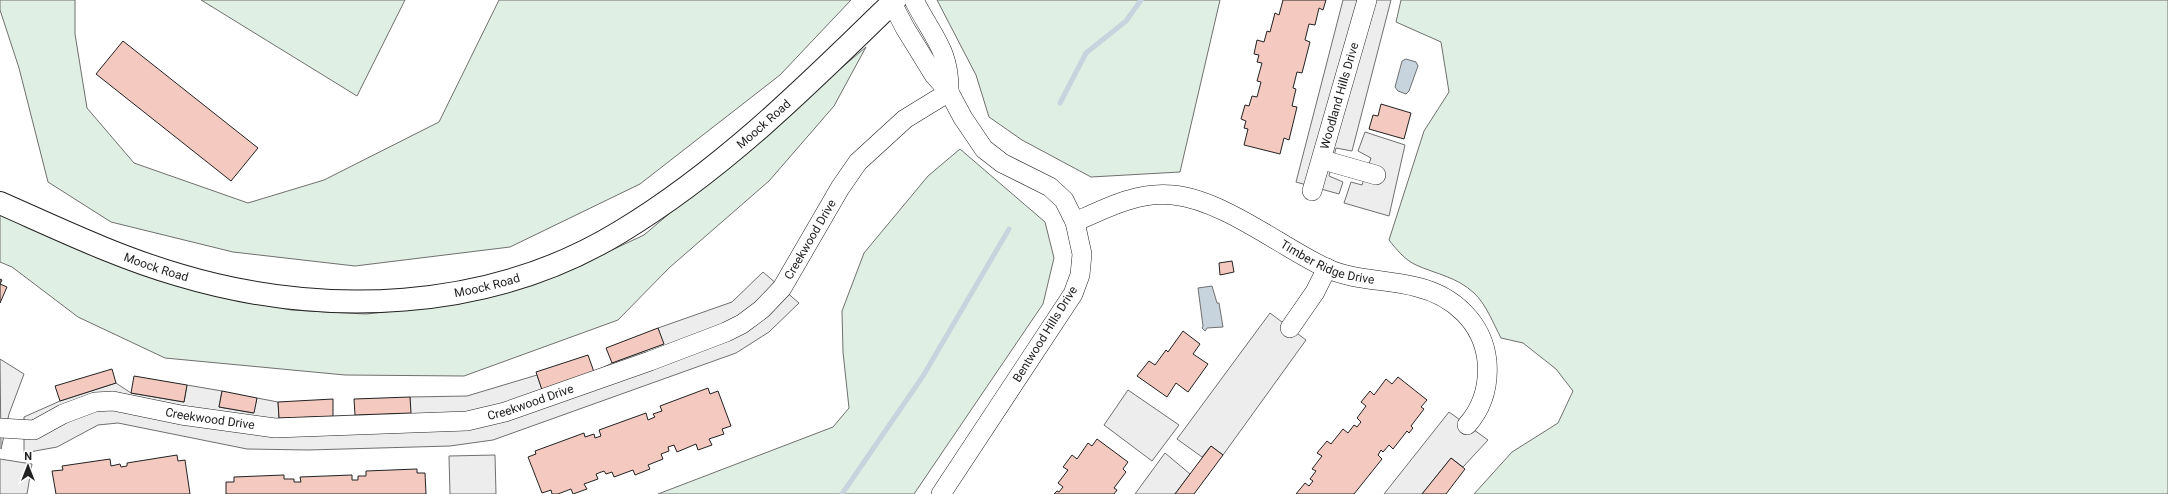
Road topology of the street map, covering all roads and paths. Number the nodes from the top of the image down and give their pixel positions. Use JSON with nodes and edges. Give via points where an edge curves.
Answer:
{"nodes":[{"id":1,"x":914,"y":0,"type":"edge"},
{"id":2,"x":1367,"y":0,"type":"edge"},
{"id":3,"x":893,"y":1,"type":"edge"},
{"id":4,"x":949,"y":92,"type":"junction"},
{"id":5,"x":1323,"y":160,"type":"junction"},
{"id":6,"x":1376,"y":175,"type":"dead end"},
{"id":7,"x":1312,"y":191,"type":"dead end"},
{"id":8,"x":0,"y":204,"type":"edge"},
{"id":9,"x":1075,"y":222,"type":"junction"},
{"id":10,"x":1327,"y":268,"type":"junction"},
{"id":11,"x":1290,"y":328,"type":"dead end"},
{"id":12,"x":1467,"y":425,"type":"dead end"},
{"id":13,"x":0,"y":428,"type":"edge"},
{"id":14,"x":941,"y":494,"type":"edge"}],
"edges":[{"from":1,"to":4,"type":"street","name":"Bentwood Hills Drive","via":[[941,48],[950,72]]},
{"from":2,"to":5,"type":"street","name":"Woodland Hills Drive"},
{"from":3,"to":4,"type":"street","name":"Bentwood Hills Drive","via":[[905,28],[934,75]]},
{"from":3,"to":8,"type":"main road","name":"Moock Road","via":[[789,102],[716,165],[656,209],[618,234],[550,267],[477,289],[380,302],[336,302],[272,297],[179,275],[138,261]]},
{"from":4,"to":9,"type":"street","name":"Bentwood Hills Drive","via":[[962,118],[984,149],[1002,164],[1050,187],[1064,200]]},
{"from":4,"to":13,"type":"street","name":"Creekwood Drive","via":[[905,120],[858,162],[782,288],[762,309],[747,320],[726,332],[513,410],[467,421],[275,428],[181,415],[113,402],[95,402],[63,414],[34,430]]},
{"from":5,"to":6,"type":"street"},
{"from":5,"to":7,"type":"street","name":"Woodland Hills Drive"},
{"from":9,"to":10,"type":"street","name":"Timber Ridge Drive","via":[[1114,205],[1154,195],[1173,195],[1192,199],[1226,214]]},
{"from":9,"to":14,"type":"street","name":"Bentwood Hills Drive","via":[[1082,254],[1080,275],[1073,294]]},
{"from":10,"to":11,"type":"street","via":[[1315,292]]},
{"from":10,"to":12,"type":"street","name":"Timber Ridge Drive","via":[[1357,277],[1418,287],[1444,298],[1467,314],[1480,333],[1486,348],[1488,368],[1481,405]]}]}
